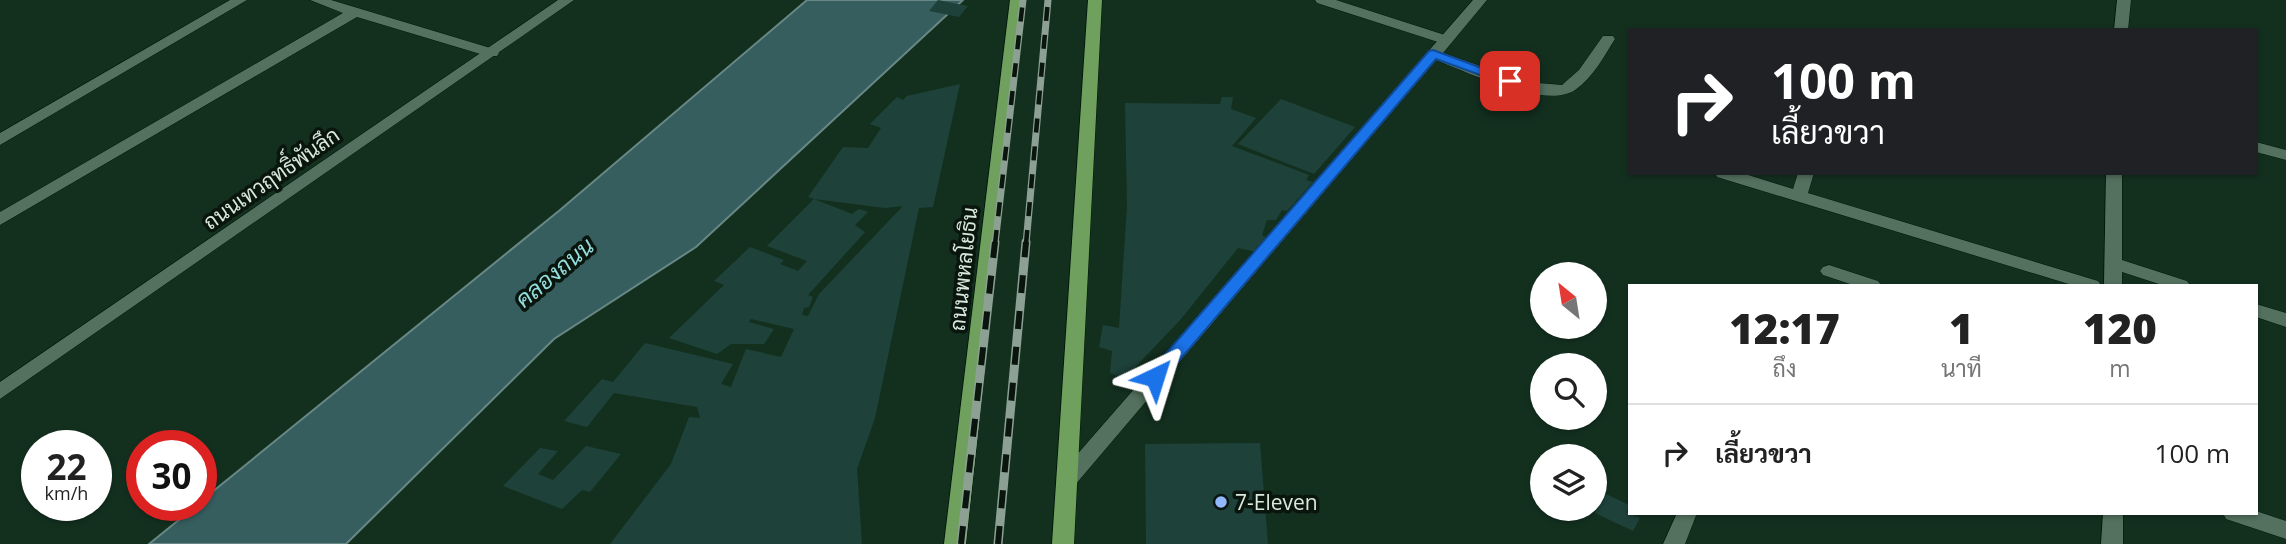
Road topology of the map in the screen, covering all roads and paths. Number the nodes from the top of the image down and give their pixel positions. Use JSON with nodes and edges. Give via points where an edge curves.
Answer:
{"nodes":[{"id":1,"x":240,"y":0,"type":"edge"},
{"id":2,"x":568,"y":0,"type":"edge"},
{"id":3,"x":1017,"y":0,"type":"edge"},
{"id":4,"x":1322,"y":0,"type":"edge"},
{"id":5,"x":1480,"y":0,"type":"edge"},
{"id":6,"x":2124,"y":0,"type":"edge"},
{"id":7,"x":327,"y":1,"type":"edge"},
{"id":8,"x":1095,"y":6,"type":"edge"},
{"id":9,"x":355,"y":12,"type":"junction"},
{"id":10,"x":2121,"y":28,"type":"edge"},
{"id":11,"x":1608,"y":39,"type":"dead end"},
{"id":12,"x":1446,"y":40,"type":"junction"},
{"id":13,"x":492,"y":53,"type":"junction"},
{"id":14,"x":1433,"y":54,"type":"junction"},
{"id":15,"x":0,"y":140,"type":"edge"},
{"id":16,"x":2258,"y":148,"type":"edge"},
{"id":17,"x":2286,"y":155,"type":"edge"},
{"id":18,"x":1730,"y":175,"type":"edge"},
{"id":19,"x":1805,"y":175,"type":"edge"},
{"id":20,"x":2114,"y":175,"type":"edge"},
{"id":21,"x":1799,"y":196,"type":"junction"},
{"id":22,"x":0,"y":219,"type":"edge"},
{"id":23,"x":2113,"y":263,"type":"junction"},
{"id":24,"x":1829,"y":271,"type":"dead end"},
{"id":25,"x":1869,"y":284,"type":"edge"},
{"id":26,"x":2089,"y":284,"type":"edge"},
{"id":27,"x":2113,"y":284,"type":"edge"},
{"id":28,"x":2178,"y":284,"type":"edge"},
{"id":29,"x":2258,"y":311,"type":"edge"},
{"id":30,"x":2286,"y":320,"type":"edge"},
{"id":31,"x":0,"y":392,"type":"edge"},
{"id":32,"x":1068,"y":479,"type":"junction"},
{"id":33,"x":1685,"y":515,"type":"edge"},
{"id":34,"x":2113,"y":515,"type":"edge"},
{"id":35,"x":2239,"y":515,"type":"edge"},
{"id":36,"x":2286,"y":530,"type":"edge"},
{"id":37,"x":955,"y":544,"type":"edge"},
{"id":38,"x":1063,"y":544,"type":"edge"},
{"id":39,"x":1674,"y":544,"type":"edge"},
{"id":40,"x":2112,"y":544,"type":"edge"}],
"edges":[{"from":1,"to":15,"type":"street"},
{"from":2,"to":13,"type":"street","name":"ถนนเทวฤทธิ์พันลึก"},
{"from":3,"to":37,"type":"main road","name":"ถนนพหลโยธิน"},
{"from":4,"to":12,"type":"street"},
{"from":5,"to":12,"type":"street"},
{"from":6,"to":10,"type":"street"},
{"from":7,"to":9,"type":"street"},
{"from":8,"to":32,"type":"main road"},
{"from":9,"to":13,"type":"street"},
{"from":9,"to":22,"type":"street"},
{"from":11,"to":14,"type":"street","via":[[1580,79],[1564,90],[1535,90]]},
{"from":12,"to":14,"type":"street"},
{"from":13,"to":31,"type":"street","name":"ถนนเทวฤทธิ์พันลึก"},
{"from":14,"to":32,"type":"street"},
{"from":16,"to":17,"type":"street"},
{"from":18,"to":21,"type":"street"},
{"from":19,"to":21,"type":"street"},
{"from":20,"to":23,"type":"street"},
{"from":21,"to":26,"type":"street"},
{"from":23,"to":27,"type":"street"},
{"from":23,"to":28,"type":"street"},
{"from":24,"to":25,"type":"street"},
{"from":29,"to":30,"type":"street"},
{"from":32,"to":38,"type":"main road"},
{"from":33,"to":39,"type":"street"},
{"from":34,"to":40,"type":"street"},
{"from":35,"to":36,"type":"street"}]}
